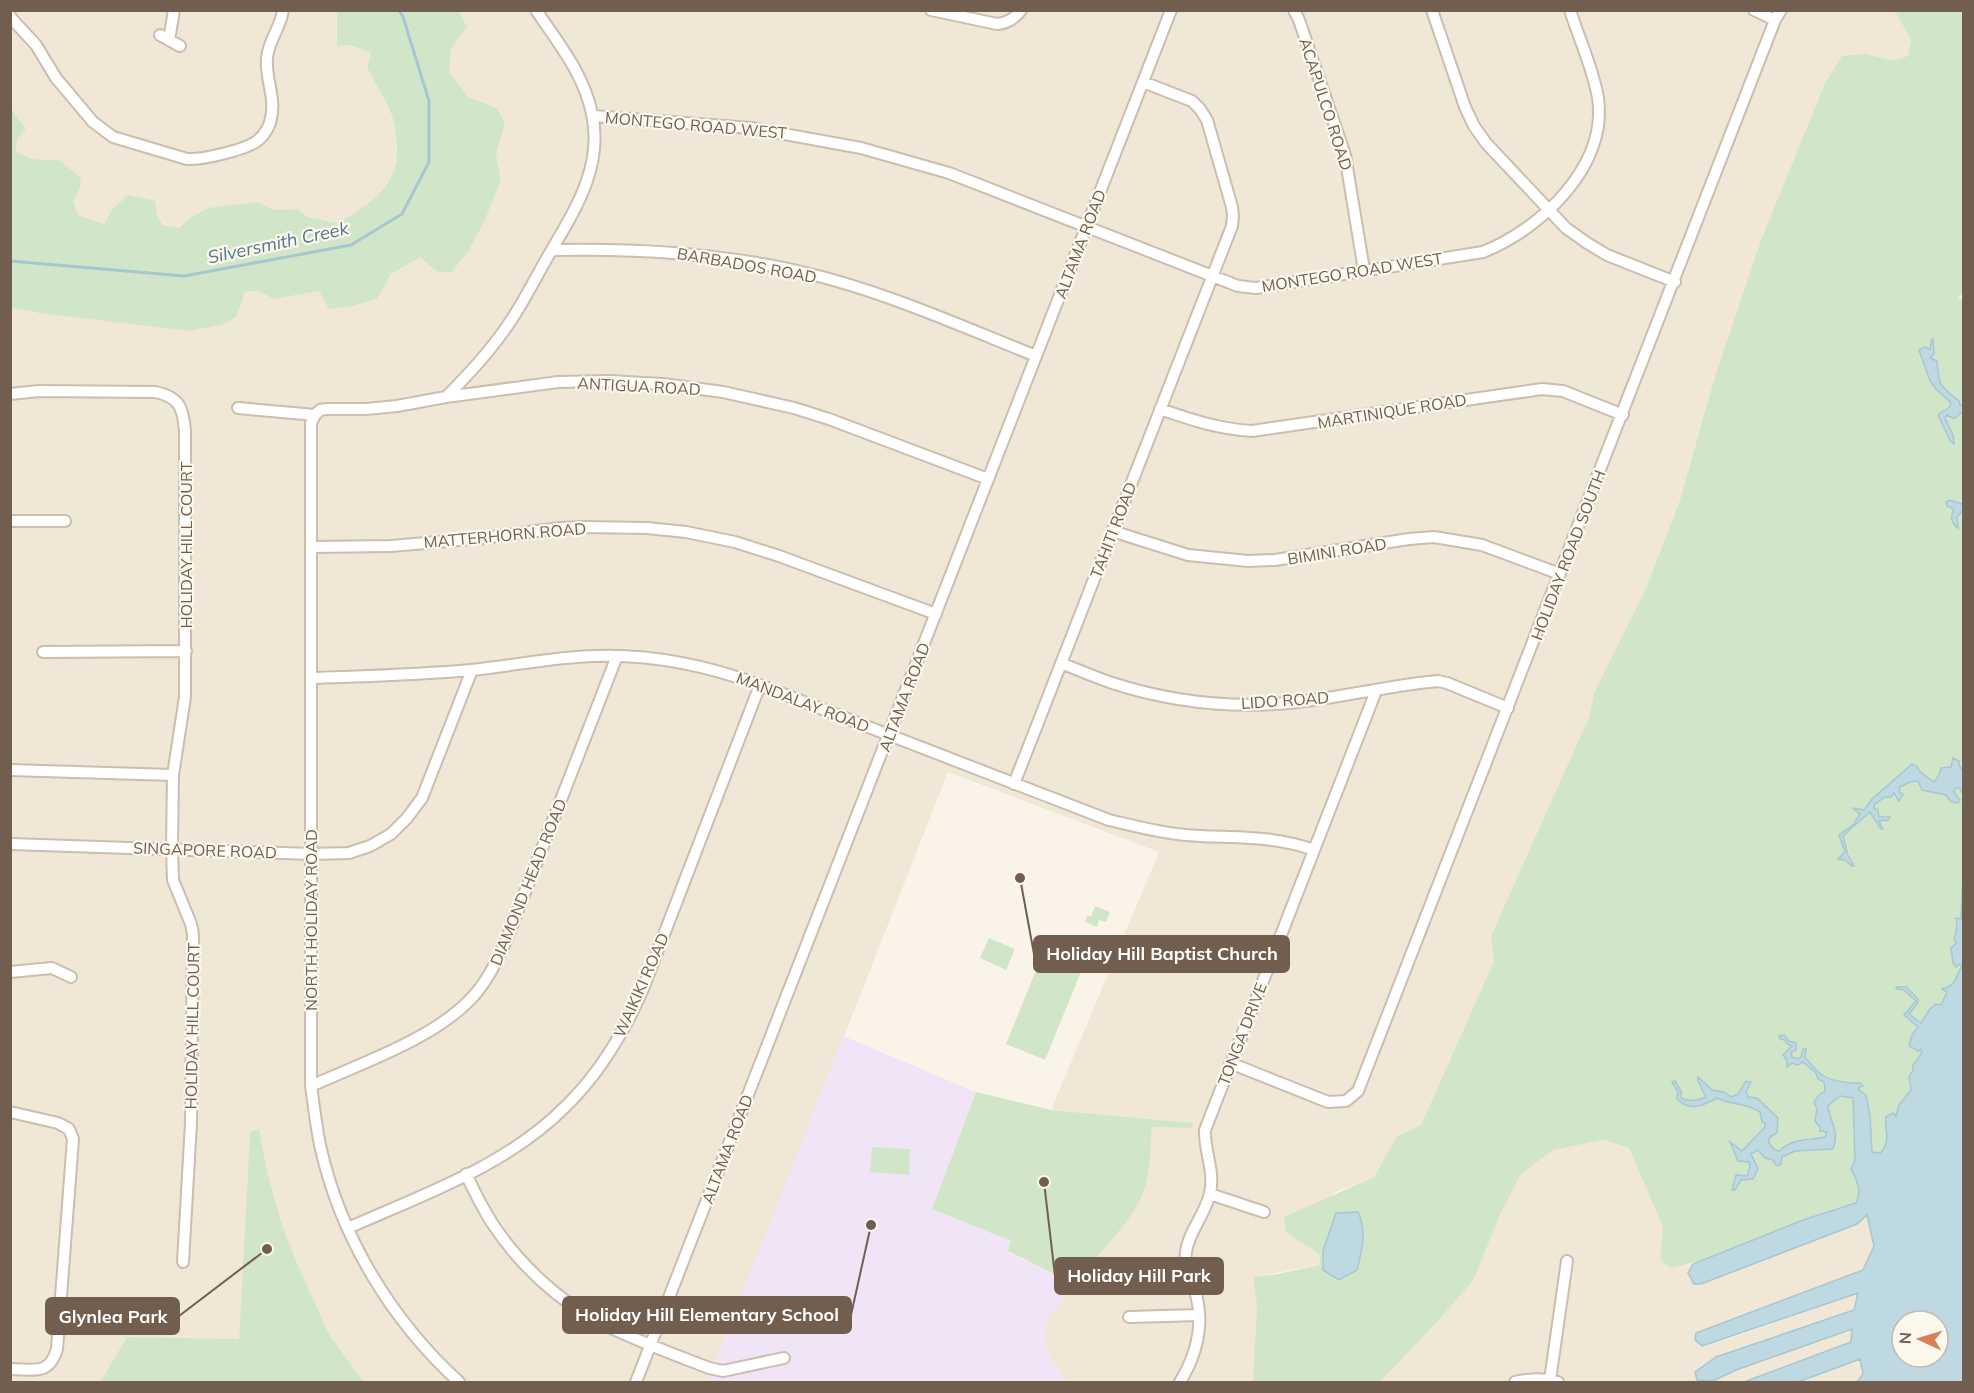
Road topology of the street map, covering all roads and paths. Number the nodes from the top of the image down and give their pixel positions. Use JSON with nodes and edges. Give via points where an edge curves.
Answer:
{"nodes":[{"id":1,"x":174,"y":10,"type":"edge"},
{"id":2,"x":283,"y":10,"type":"edge"},
{"id":3,"x":931,"y":10,"type":"edge"},
{"id":4,"x":1021,"y":10,"type":"edge"},
{"id":5,"x":1171,"y":10,"type":"edge"},
{"id":6,"x":1294,"y":10,"type":"edge"},
{"id":7,"x":1432,"y":10,"type":"edge"},
{"id":8,"x":1570,"y":10,"type":"edge"},
{"id":9,"x":1755,"y":10,"type":"edge"},
{"id":10,"x":538,"y":11,"type":"edge"},
{"id":11,"x":1778,"y":15,"type":"edge"},
{"id":12,"x":10,"y":16,"type":"edge"},
{"id":13,"x":180,"y":46,"type":"dead end"},
{"id":14,"x":1143,"y":82,"type":"junction"},
{"id":15,"x":593,"y":116,"type":"junction"},
{"id":16,"x":1549,"y":209,"type":"junction"},
{"id":17,"x":1086,"y":227,"type":"junction"},
{"id":18,"x":552,"y":250,"type":"junction"},
{"id":19,"x":1365,"y":270,"type":"junction"},
{"id":20,"x":1213,"y":276,"type":"junction"},
{"id":21,"x":1675,"y":282,"type":"junction"},
{"id":22,"x":1036,"y":356,"type":"junction"},
{"id":23,"x":10,"y":394,"type":"edge"},
{"id":24,"x":446,"y":398,"type":"junction"},
{"id":25,"x":238,"y":408,"type":"dead end"},
{"id":26,"x":1160,"y":409,"type":"junction"},
{"id":27,"x":315,"y":415,"type":"junction"},
{"id":28,"x":1623,"y":415,"type":"junction"},
{"id":29,"x":988,"y":479,"type":"junction"},
{"id":30,"x":10,"y":520,"type":"edge"},
{"id":31,"x":65,"y":520,"type":"dead end"},
{"id":32,"x":1112,"y":531,"type":"junction"},
{"id":33,"x":312,"y":547,"type":"junction"},
{"id":34,"x":1560,"y":574,"type":"junction"},
{"id":35,"x":936,"y":614,"type":"junction"},
{"id":36,"x":186,"y":651,"type":"junction"},
{"id":37,"x":43,"y":652,"type":"dead end"},
{"id":38,"x":617,"y":656,"type":"junction"},
{"id":39,"x":1060,"y":663,"type":"junction"},
{"id":40,"x":472,"y":670,"type":"junction"},
{"id":41,"x":311,"y":678,"type":"junction"},
{"id":42,"x":760,"y":685,"type":"junction"},
{"id":43,"x":1376,"y":691,"type":"junction"},
{"id":44,"x":1508,"y":708,"type":"junction"},
{"id":45,"x":889,"y":735,"type":"junction"},
{"id":46,"x":10,"y":770,"type":"edge"},
{"id":47,"x":173,"y":775,"type":"junction"},
{"id":48,"x":1014,"y":784,"type":"junction"},
{"id":49,"x":10,"y":844,"type":"edge"},
{"id":50,"x":172,"y":849,"type":"junction"},
{"id":51,"x":1314,"y":850,"type":"junction"},
{"id":52,"x":311,"y":854,"type":"junction"},
{"id":53,"x":10,"y":972,"type":"edge"},
{"id":54,"x":71,"y":977,"type":"dead end"},
{"id":55,"x":1230,"y":1063,"type":"junction"},
{"id":56,"x":311,"y":1086,"type":"junction"},
{"id":57,"x":10,"y":1112,"type":"edge"},
{"id":58,"x":466,"y":1174,"type":"junction"},
{"id":59,"x":1210,"y":1194,"type":"junction"},
{"id":60,"x":1264,"y":1212,"type":"dead end"},
{"id":61,"x":348,"y":1228,"type":"junction"},
{"id":62,"x":1568,"y":1261,"type":"dead end"},
{"id":63,"x":183,"y":1262,"type":"dead end"},
{"id":64,"x":1199,"y":1316,"type":"junction"},
{"id":65,"x":1129,"y":1317,"type":"dead end"},
{"id":66,"x":651,"y":1345,"type":"junction"},
{"id":67,"x":784,"y":1358,"type":"dead end"},
{"id":68,"x":10,"y":1370,"type":"edge"},
{"id":69,"x":1554,"y":1381,"type":"edge"},
{"id":70,"x":459,"y":1383,"type":"edge"},
{"id":71,"x":636,"y":1383,"type":"edge"},
{"id":72,"x":1180,"y":1383,"type":"edge"},
{"id":73,"x":1515,"y":1383,"type":"edge"}],
"edges":[{"from":1,"to":13,"type":"street","via":[[165,38]]},
{"from":2,"to":12,"type":"street","via":[[267,56],[272,118],[265,132],[247,146],[198,159],[113,137],[93,122]]},
{"from":3,"to":4,"type":"street","via":[[997,24],[1015,18]]},
{"from":5,"to":14,"type":"street","name":"ALTAMA ROAD"},
{"from":6,"to":19,"type":"street","name":"ACAPULCO ROAD","via":[[1346,155]]},
{"from":7,"to":16,"type":"street","via":[[1474,126]]},
{"from":8,"to":16,"type":"street","name":"MONTEGO ROAD WEST","via":[[1595,82],[1598,128],[1582,171]]},
{"from":9,"to":11,"type":"street"},
{"from":10,"to":15,"type":"street","via":[[578,75]]},
{"from":11,"to":21,"type":"street","name":"HOLIDAY ROAD SOUTH"},
{"from":14,"to":17,"type":"street","name":"ALTAMA ROAD"},
{"from":14,"to":20,"type":"street","name":"TAHITI ROAD","via":[[1192,101],[1207,120],[1233,216]]},
{"from":15,"to":17,"type":"street","name":"MONTEGO ROAD WEST","via":[[751,128],[861,148],[949,173]]},
{"from":15,"to":18,"type":"street","via":[[591,171],[577,207]]},
{"from":16,"to":19,"type":"street","name":"MONTEGO ROAD WEST","via":[[1514,238],[1483,252]]},
{"from":16,"to":21,"type":"street","via":[[1566,228],[1606,255]]},
{"from":17,"to":20,"type":"street","name":"MONTEGO ROAD WEST"},
{"from":17,"to":22,"type":"street","name":"ALTAMA ROAD"},
{"from":18,"to":22,"type":"street","name":"BARBADOS ROAD","via":[[673,252],[812,274],[873,293]]},
{"from":18,"to":24,"type":"street","via":[[501,336]]},
{"from":19,"to":20,"type":"street","name":"MONTEGO ROAD WEST","via":[[1256,288]]},
{"from":20,"to":26,"type":"street","name":"TAHITI ROAD"},
{"from":21,"to":28,"type":"street","name":"HOLIDAY ROAD SOUTH"},
{"from":22,"to":29,"type":"street","name":"ALTAMA ROAD"},
{"from":23,"to":36,"type":"street","name":"HOLIDAY HILL COURT","via":[[155,392],[176,401],[185,431]]},
{"from":24,"to":27,"type":"street","name":"ANTIGUA ROAD","via":[[366,409],[326,409]]},
{"from":24,"to":29,"type":"street","name":"ANTIGUA ROAD","via":[[558,382],[692,387],[802,411]]},
{"from":25,"to":27,"type":"street","name":"ANTIGUA ROAD"},
{"from":26,"to":28,"type":"street","name":"MARTINIQUE ROAD","via":[[1208,426],[1252,431],[1542,389],[1563,391]]},
{"from":26,"to":32,"type":"street","name":"TAHITI ROAD"},
{"from":27,"to":33,"type":"street","name":"NORTH HOLIDAY ROAD","via":[[311,423]]},
{"from":28,"to":34,"type":"street","name":"HOLIDAY ROAD SOUTH"},
{"from":29,"to":35,"type":"street","name":"ALTAMA ROAD"},
{"from":30,"to":31,"type":"street"},
{"from":32,"to":34,"type":"street","name":"BIMINI ROAD","via":[[1188,555],[1248,561],[1434,537],[1482,545]]},
{"from":32,"to":39,"type":"street","name":"TAHITI ROAD"},
{"from":33,"to":35,"type":"street","name":"MATTERHORN ROAD","via":[[392,546],[560,528],[676,531],[746,546]]},
{"from":33,"to":41,"type":"street","name":"NORTH HOLIDAY ROAD"},
{"from":34,"to":44,"type":"street","name":"HOLIDAY ROAD SOUTH"},
{"from":35,"to":45,"type":"street","name":"ALTAMA ROAD"},
{"from":36,"to":37,"type":"street"},
{"from":36,"to":47,"type":"street","name":"HOLIDAY HILL COURT","via":[[185,697]]},
{"from":38,"to":40,"type":"street","name":"MANDALAY ROAD"},
{"from":38,"to":42,"type":"street","name":"MANDALAY ROAD","via":[[688,663]]},
{"from":38,"to":56,"type":"street","name":"DIAMOND HEAD ROAD","via":[[488,979],[459,1011],[435,1029]]},
{"from":39,"to":43,"type":"street","name":"LIDO ROAD","via":[[1112,683],[1209,703],[1296,702]]},
{"from":39,"to":48,"type":"street","name":"TAHITI ROAD"},
{"from":40,"to":41,"type":"street","name":"MANDALAY ROAD"},
{"from":40,"to":52,"type":"street","name":"SINGAPORE ROAD","via":[[423,798],[407,818],[391,834],[370,846],[349,853]]},
{"from":41,"to":52,"type":"street","name":"NORTH HOLIDAY ROAD"},
{"from":42,"to":45,"type":"street","name":"MANDALAY ROAD"},
{"from":42,"to":58,"type":"street","name":"WAIKIKI ROAD","via":[[643,989],[619,1038],[593,1077],[566,1107],[499,1158]]},
{"from":43,"to":44,"type":"street","name":"LIDO ROAD","via":[[1438,681]]},
{"from":43,"to":51,"type":"street","name":"TONGA DRIVE"},
{"from":44,"to":55,"type":"street","name":"HOLIDAY ROAD SOUTH","via":[[1358,1090],[1346,1101],[1328,1102]]},
{"from":45,"to":48,"type":"street","name":"MANDALAY ROAD"},
{"from":45,"to":66,"type":"street","name":"ALTAMA ROAD"},
{"from":46,"to":47,"type":"street"},
{"from":47,"to":50,"type":"street","name":"HOLIDAY HILL COURT"},
{"from":48,"to":51,"type":"street","name":"MANDALAY ROAD","via":[[1109,820],[1158,832],[1266,838]]},
{"from":49,"to":50,"type":"street","name":"SINGAPORE ROAD"},
{"from":50,"to":52,"type":"street","name":"SINGAPORE ROAD"},
{"from":50,"to":63,"type":"street","name":"HOLIDAY HILL COURT","via":[[173,880],[193,934],[191,1123]]},
{"from":51,"to":55,"type":"street","name":"TONGA DRIVE"},
{"from":52,"to":56,"type":"street","name":"NORTH HOLIDAY ROAD"},
{"from":53,"to":54,"type":"street","via":[[52,968]]},
{"from":55,"to":59,"type":"street","name":"TONGA DRIVE","via":[[1204,1130],[1212,1177]]},
{"from":56,"to":61,"type":"street","name":"NORTH HOLIDAY ROAD","via":[[320,1146]]},
{"from":57,"to":68,"type":"street","via":[[58,1123],[69,1129],[73,1138],[57,1349],[53,1363],[47,1367]]},
{"from":58,"to":61,"type":"street","name":"WAIKIKI ROAD"},
{"from":58,"to":66,"type":"street","via":[[491,1222],[536,1275],[577,1309]]},
{"from":59,"to":60,"type":"street"},
{"from":59,"to":64,"type":"street","name":"TONGA DRIVE","via":[[1185,1250]]},
{"from":61,"to":70,"type":"street","name":"NORTH HOLIDAY ROAD","via":[[363,1262],[386,1298]]},
{"from":62,"to":69,"type":"street"},
{"from":64,"to":65,"type":"street"},
{"from":64,"to":72,"type":"street","name":"TONGA DRIVE","via":[[1194,1354]]},
{"from":66,"to":67,"type":"street","via":[[723,1371]]},
{"from":66,"to":71,"type":"street","name":"ALTAMA ROAD"},
{"from":69,"to":73,"type":"street"}]}
